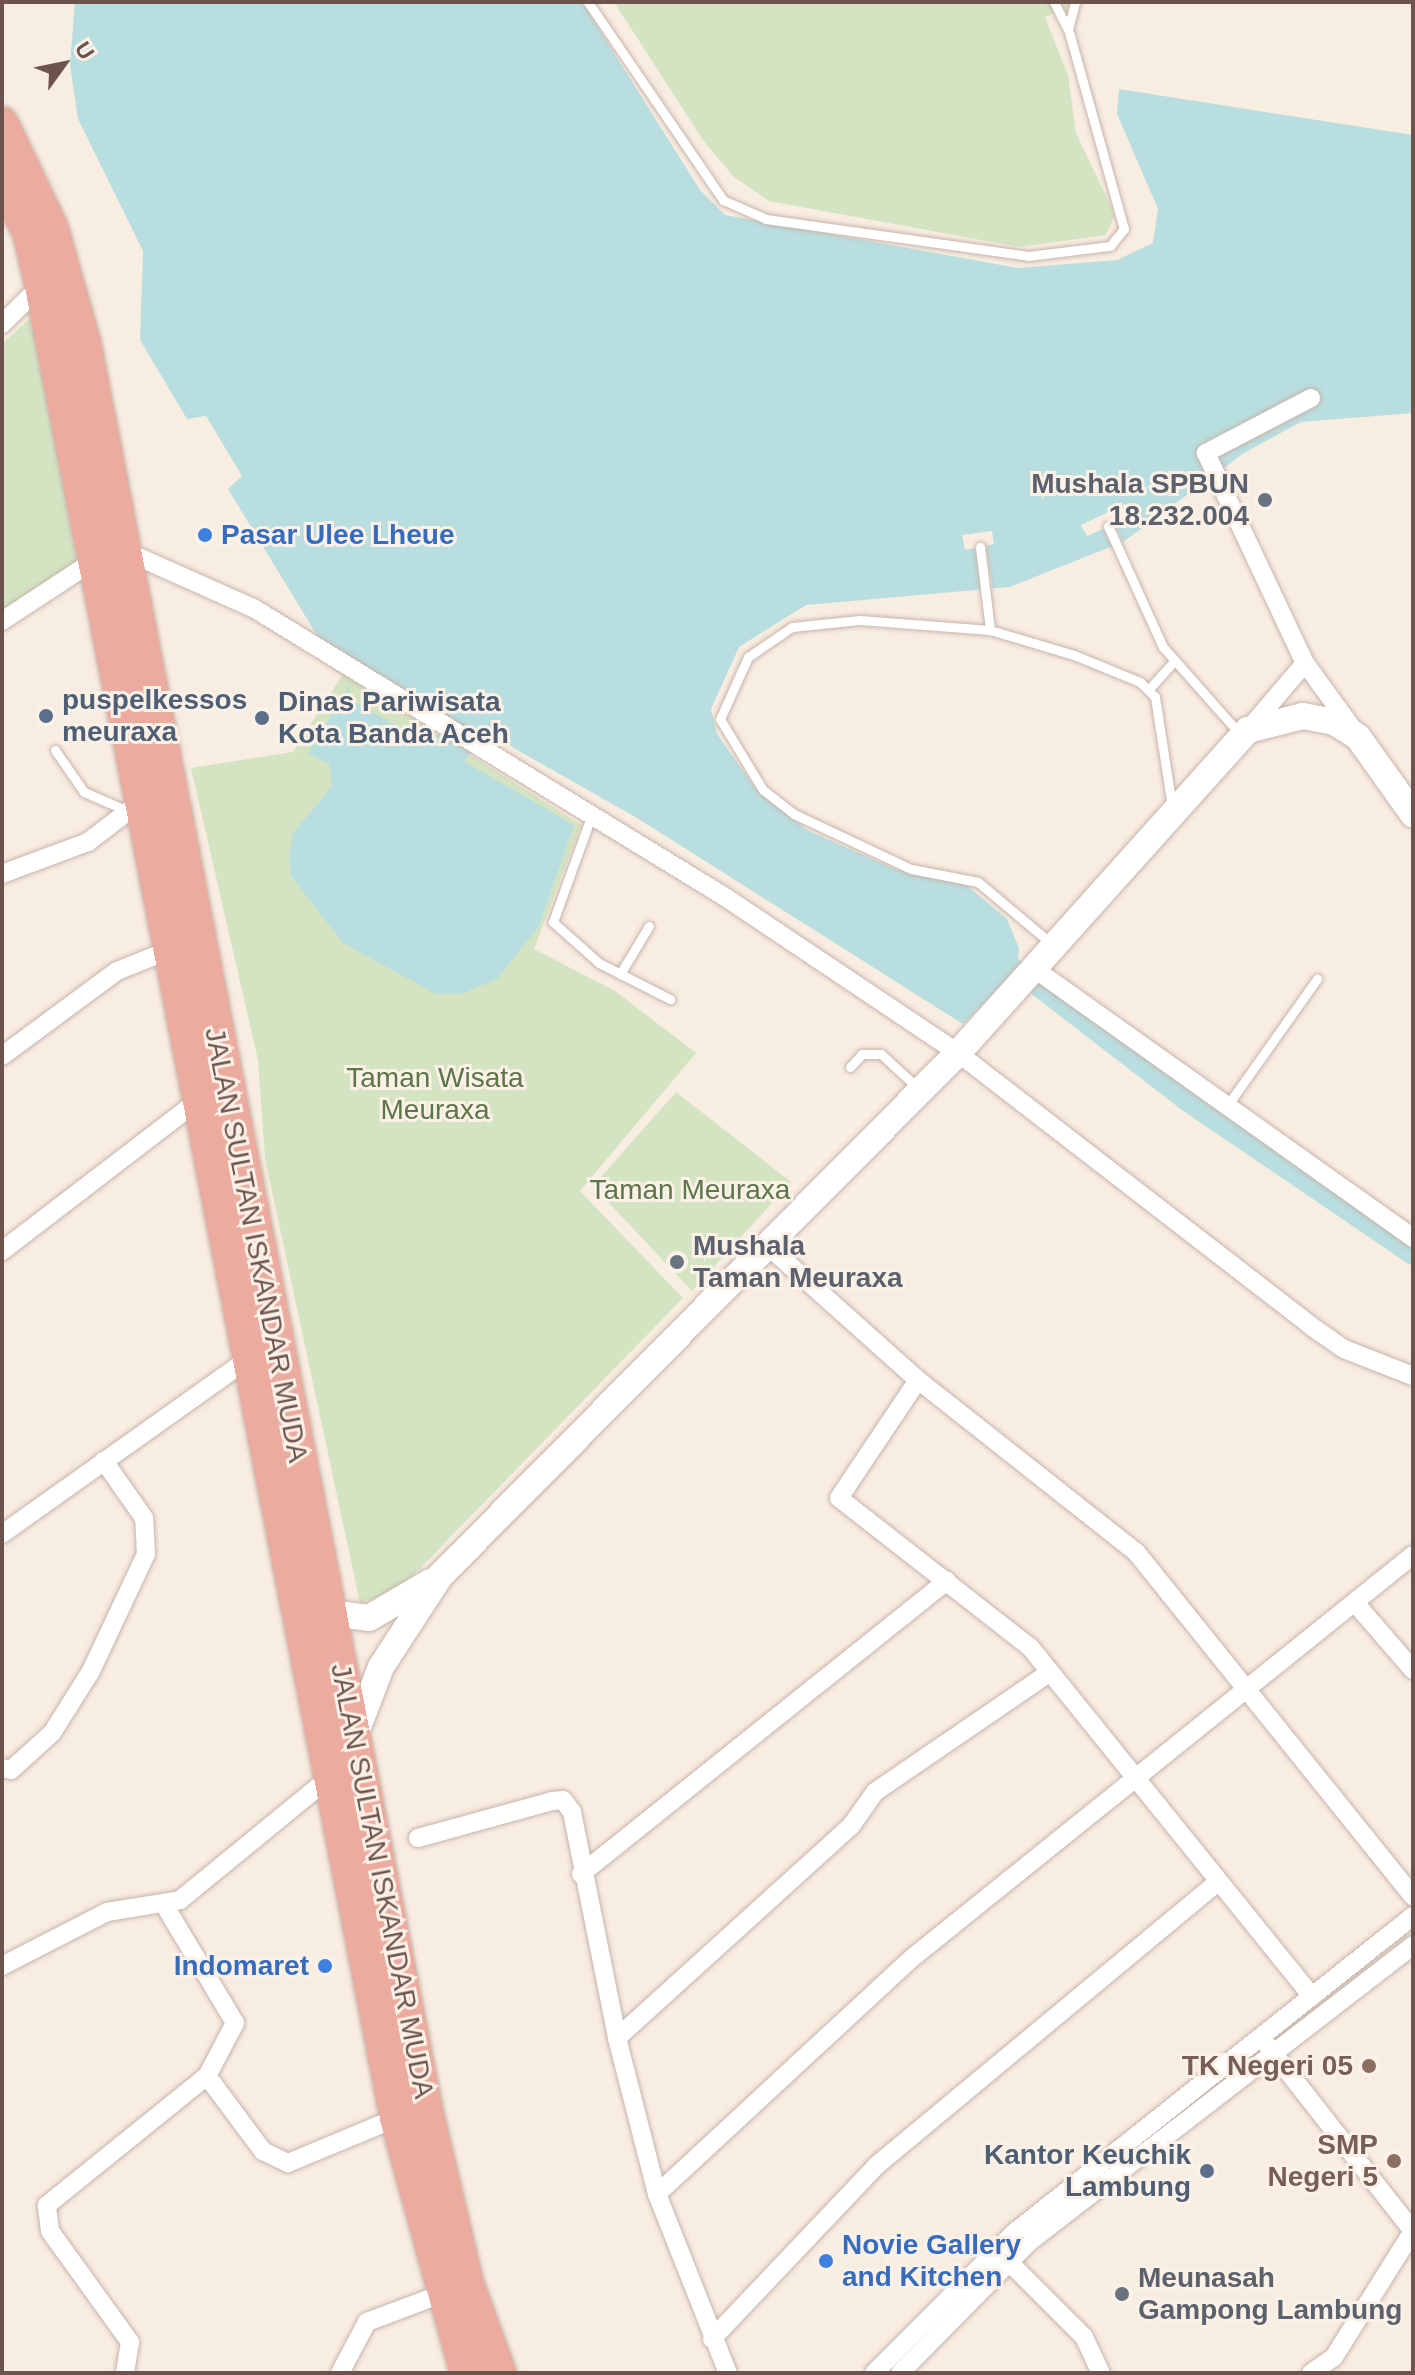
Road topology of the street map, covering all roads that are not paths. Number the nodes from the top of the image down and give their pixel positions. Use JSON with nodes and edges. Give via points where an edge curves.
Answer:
{"nodes":[{"id":1,"x":588,"y":2,"type":"edge"},
{"id":2,"x":1054,"y":2,"type":"edge"},
{"id":3,"x":1075,"y":2,"type":"edge"},
{"id":4,"x":1068,"y":29,"type":"junction"},
{"id":5,"x":2,"y":123,"type":"edge"},
{"id":6,"x":2,"y":181,"type":"edge"},
{"id":7,"x":41,"y":286,"type":"junction"},
{"id":8,"x":2,"y":324,"type":"edge"},
{"id":9,"x":1311,"y":398,"type":"dead end"},
{"id":10,"x":1108,"y":526,"type":"dead end"},
{"id":11,"x":980,"y":547,"type":"dead end"},
{"id":12,"x":111,"y":555,"type":"junction"},
{"id":13,"x":2,"y":621,"type":"edge"},
{"id":14,"x":990,"y":630,"type":"junction"},
{"id":15,"x":1173,"y":662,"type":"junction"},
{"id":16,"x":1305,"y":663,"type":"junction"},
{"id":17,"x":1149,"y":689,"type":"junction"},
{"id":18,"x":1245,"y":733,"type":"junction"},
{"id":19,"x":1358,"y":737,"type":"junction"},
{"id":20,"x":55,"y":750,"type":"dead end"},
{"id":21,"x":1409,"y":800,"type":"edge"},
{"id":22,"x":138,"y":806,"type":"junction"},
{"id":23,"x":592,"y":814,"type":"junction"},
{"id":24,"x":1173,"y":818,"type":"junction"},
{"id":25,"x":2,"y":874,"type":"edge"},
{"id":26,"x":649,"y":926,"type":"dead end"},
{"id":27,"x":1056,"y":948,"type":"junction"},
{"id":28,"x":172,"y":949,"type":"junction"},
{"id":29,"x":620,"y":974,"type":"junction"},
{"id":30,"x":1032,"y":974,"type":"junction"},
{"id":31,"x":1317,"y":979,"type":"dead end"},
{"id":32,"x":670,"y":999,"type":"dead end"},
{"id":33,"x":961,"y":1049,"type":"junction"},
{"id":34,"x":2,"y":1056,"type":"edge"},
{"id":35,"x":850,"y":1067,"type":"dead end"},
{"id":36,"x":920,"y":1090,"type":"junction"},
{"id":37,"x":200,"y":1099,"type":"junction"},
{"id":38,"x":1225,"y":1109,"type":"junction"},
{"id":39,"x":1413,"y":1238,"type":"edge"},
{"id":40,"x":768,"y":1246,"type":"junction"},
{"id":41,"x":2,"y":1251,"type":"edge"},
{"id":42,"x":251,"y":1357,"type":"junction"},
{"id":43,"x":1413,"y":1376,"type":"edge"},
{"id":44,"x":918,"y":1380,"type":"junction"},
{"id":45,"x":104,"y":1461,"type":"junction"},
{"id":46,"x":2,"y":1534,"type":"edge"},
{"id":47,"x":1413,"y":1555,"type":"edge"},
{"id":48,"x":440,"y":1576,"type":"junction"},
{"id":49,"x":947,"y":1581,"type":"junction"},
{"id":50,"x":1356,"y":1604,"type":"junction"},
{"id":51,"x":329,"y":1613,"type":"junction"},
{"id":52,"x":1413,"y":1670,"type":"edge"},
{"id":53,"x":1050,"y":1672,"type":"junction"},
{"id":54,"x":1247,"y":1691,"type":"junction"},
{"id":55,"x":354,"y":1738,"type":"junction"},
{"id":56,"x":2,"y":1768,"type":"edge"},
{"id":57,"x":334,"y":1774,"type":"junction"},
{"id":58,"x":1138,"y":1781,"type":"junction"},
{"id":59,"x":418,"y":1838,"type":"dead end"},
{"id":60,"x":581,"y":1874,"type":"junction"},
{"id":61,"x":1217,"y":1883,"type":"junction"},
{"id":62,"x":1413,"y":1897,"type":"edge"},
{"id":63,"x":165,"y":1906,"type":"junction"},
{"id":64,"x":1413,"y":1916,"type":"edge"},
{"id":65,"x":1413,"y":1945,"type":"edge"},
{"id":66,"x":2,"y":1966,"type":"edge"},
{"id":67,"x":1312,"y":1996,"type":"junction"},
{"id":68,"x":1260,"y":2037,"type":"junction"},
{"id":69,"x":617,"y":2038,"type":"junction"},
{"id":70,"x":1273,"y":2053,"type":"junction"},
{"id":71,"x":207,"y":2076,"type":"junction"},
{"id":72,"x":396,"y":2118,"type":"junction"},
{"id":73,"x":657,"y":2194,"type":"junction"},
{"id":74,"x":1009,"y":2262,"type":"junction"},
{"id":75,"x":439,"y":2295,"type":"junction"},
{"id":76,"x":922,"y":2336,"type":"junction"},
{"id":77,"x":712,"y":2339,"type":"junction"},
{"id":78,"x":125,"y":2373,"type":"edge"},
{"id":79,"x":340,"y":2373,"type":"edge"},
{"id":80,"x":466,"y":2373,"type":"edge"},
{"id":81,"x":500,"y":2373,"type":"edge"},
{"id":82,"x":728,"y":2373,"type":"edge"},
{"id":83,"x":874,"y":2373,"type":"edge"},
{"id":84,"x":900,"y":2373,"type":"edge"},
{"id":85,"x":1101,"y":2373,"type":"edge"},
{"id":86,"x":1311,"y":2373,"type":"edge"}],
"edges":[{"from":1,"to":4,"type":"lane","via":[[723,200],[775,221],[1028,256],[1110,246],[1124,229]]},
{"from":2,"to":4,"type":"lane"},
{"from":3,"to":4,"type":"lane"},
{"from":5,"to":12,"type":"highway","name":"JALAN SULTAN ISKANDAR MUDA","via":[[32,176],[70,278]]},
{"from":6,"to":7,"type":"highway","name":"JALAN SULTAN ISKANDAR MUDA","via":[[29,233]]},
{"from":7,"to":8,"type":"street"},
{"from":7,"to":12,"type":"highway","name":"JALAN SULTAN ISKANDAR MUDA"},
{"from":9,"to":16,"type":"street","via":[[1206,453]]},
{"from":10,"to":15,"type":"lane","via":[[1149,625]]},
{"from":11,"to":14,"type":"lane"},
{"from":12,"to":13,"type":"street"},
{"from":12,"to":22,"type":"highway","name":"JALAN SULTAN ISKANDAR MUDA"},
{"from":12,"to":23,"type":"street","via":[[255,609],[431,723]]},
{"from":12,"to":51,"type":"highway","name":"JALAN SULTAN ISKANDAR MUDA"},
{"from":14,"to":17,"type":"lane"},
{"from":14,"to":27,"type":"lane","via":[[860,620],[792,627],[748,657],[720,719],[763,790],[794,814],[911,869],[968,877]]},
{"from":15,"to":17,"type":"lane"},
{"from":15,"to":18,"type":"lane"},
{"from":16,"to":18,"type":"street"},
{"from":16,"to":19,"type":"street"},
{"from":17,"to":24,"type":"lane","via":[[1161,715]]},
{"from":18,"to":19,"type":"street","via":[[1303,716]]},
{"from":18,"to":24,"type":"street"},
{"from":19,"to":21,"type":"street"},
{"from":20,"to":22,"type":"lane","via":[[84,792]]},
{"from":22,"to":25,"type":"street","via":[[88,842]]},
{"from":22,"to":28,"type":"highway","name":"JALAN SULTAN ISKANDAR MUDA"},
{"from":23,"to":29,"type":"lane","via":[[553,922]]},
{"from":23,"to":33,"type":"street"},
{"from":24,"to":27,"type":"street"},
{"from":26,"to":29,"type":"lane"},
{"from":27,"to":30,"type":"street"},
{"from":28,"to":34,"type":"street","via":[[126,965]]},
{"from":28,"to":37,"type":"highway","name":"JALAN SULTAN ISKANDAR MUDA"},
{"from":29,"to":32,"type":"lane"},
{"from":30,"to":33,"type":"street"},
{"from":30,"to":38,"type":"street"},
{"from":31,"to":38,"type":"lane"},
{"from":33,"to":36,"type":"street"},
{"from":33,"to":43,"type":"street","via":[[1311,1326],[1344,1349]]},
{"from":35,"to":36,"type":"lane","via":[[862,1054],[881,1054]]},
{"from":36,"to":40,"type":"street"},
{"from":37,"to":41,"type":"street"},
{"from":37,"to":42,"type":"highway","name":"JALAN SULTAN ISKANDAR MUDA"},
{"from":38,"to":39,"type":"street"},
{"from":40,"to":44,"type":"street"},
{"from":40,"to":48,"type":"street"},
{"from":42,"to":45,"type":"street"},
{"from":42,"to":57,"type":"highway","name":"JALAN SULTAN ISKANDAR MUDA"},
{"from":44,"to":49,"type":"street","via":[[839,1498]]},
{"from":44,"to":54,"type":"street","via":[[1115,1532]]},
{"from":45,"to":46,"type":"street"},
{"from":45,"to":56,"type":"street","via":[[144,1518],[146,1554],[91,1671],[52,1733],[11,1770]]},
{"from":47,"to":50,"type":"street"},
{"from":48,"to":51,"type":"street","via":[[369,1618]]},
{"from":48,"to":55,"type":"street","via":[[381,1667]]},
{"from":49,"to":53,"type":"street","via":[[1009,1625]]},
{"from":49,"to":60,"type":"street"},
{"from":50,"to":52,"type":"street"},
{"from":50,"to":54,"type":"street"},
{"from":51,"to":55,"type":"highway","name":"JALAN SULTAN ISKANDAR MUDA"},
{"from":53,"to":58,"type":"street"},
{"from":53,"to":69,"type":"street","via":[[875,1792],[851,1826]]},
{"from":54,"to":58,"type":"street"},
{"from":54,"to":62,"type":"street"},
{"from":55,"to":81,"type":"highway","name":"JALAN SULTAN ISKANDAR MUDA","via":[[427,2112],[468,2285]]},
{"from":57,"to":63,"type":"street"},
{"from":57,"to":72,"type":"highway","name":"JALAN SULTAN ISKANDAR MUDA"},
{"from":58,"to":61,"type":"street"},
{"from":58,"to":73,"type":"street","via":[[912,1958]]},
{"from":59,"to":60,"type":"street","via":[[563,1800],[572,1812]]},
{"from":60,"to":69,"type":"street"},
{"from":61,"to":67,"type":"street"},
{"from":61,"to":77,"type":"street","via":[[877,2165]]},
{"from":63,"to":66,"type":"street","via":[[107,1912]]},
{"from":63,"to":71,"type":"street","via":[[235,2023]]},
{"from":64,"to":67,"type":"street"},
{"from":65,"to":70,"type":"street"},
{"from":67,"to":68,"type":"street"},
{"from":68,"to":70,"type":"street"},
{"from":68,"to":76,"type":"street","via":[[1015,2232]]},
{"from":69,"to":73,"type":"street"},
{"from":70,"to":74,"type":"street"},
{"from":70,"to":86,"type":"street","via":[[1413,2231],[1334,2357]]},
{"from":71,"to":72,"type":"street","via":[[277,2163]]},
{"from":71,"to":78,"type":"street","via":[[47,2205],[50,2231],[130,2342]]},
{"from":72,"to":75,"type":"highway","name":"JALAN SULTAN ISKANDAR MUDA"},
{"from":73,"to":77,"type":"street"},
{"from":74,"to":76,"type":"street"},
{"from":74,"to":85,"type":"street","via":[[1084,2337]]},
{"from":75,"to":79,"type":"street","via":[[367,2322]]},
{"from":75,"to":80,"type":"highway","name":"JALAN SULTAN ISKANDAR MUDA"},
{"from":76,"to":83,"type":"street"},
{"from":76,"to":84,"type":"street"},
{"from":77,"to":82,"type":"street"}]}
